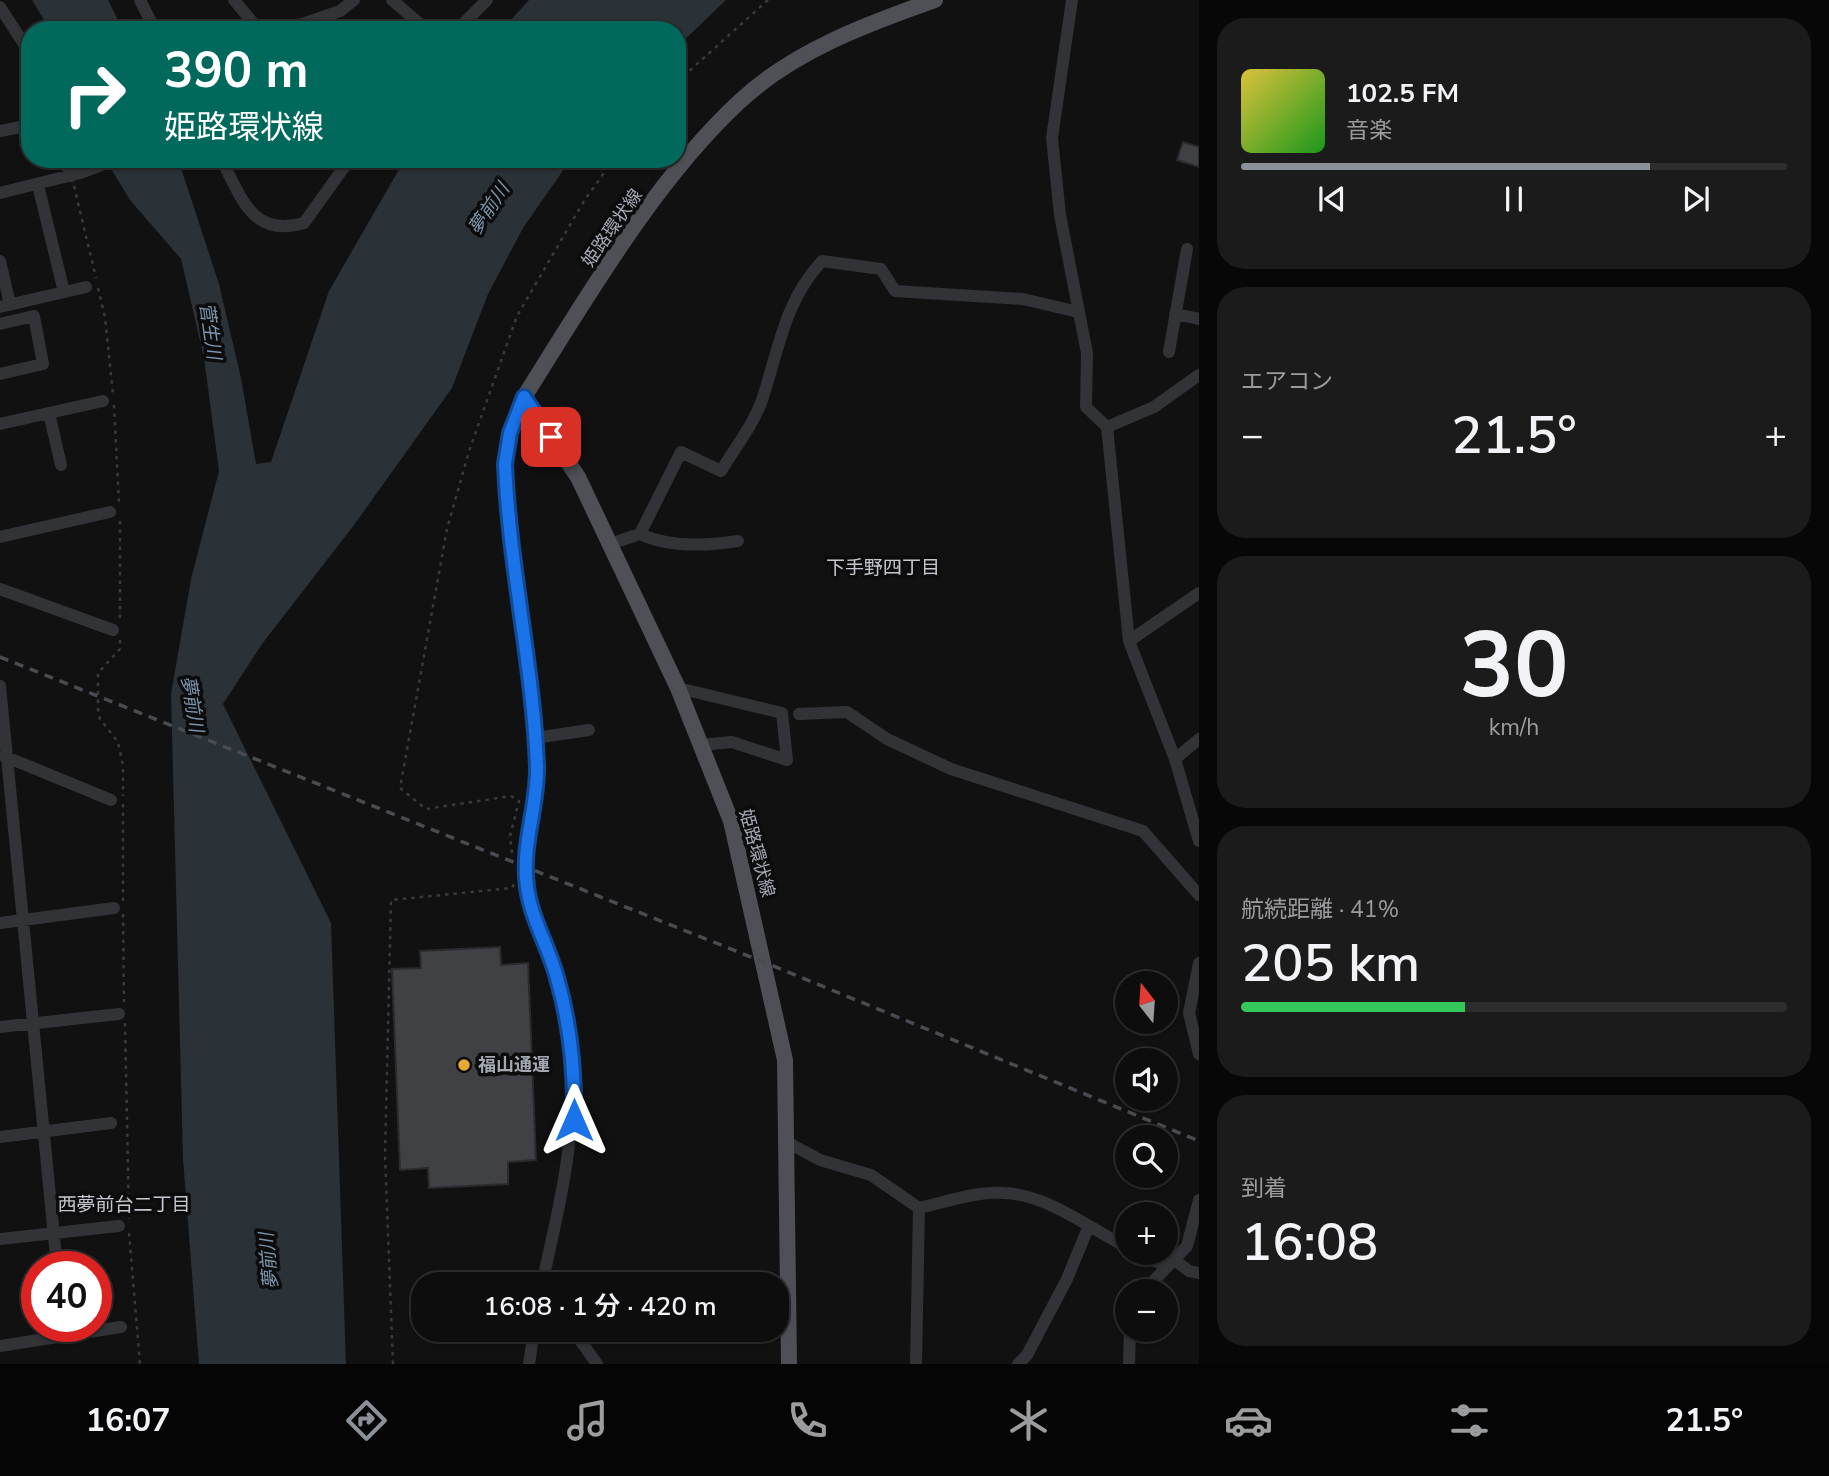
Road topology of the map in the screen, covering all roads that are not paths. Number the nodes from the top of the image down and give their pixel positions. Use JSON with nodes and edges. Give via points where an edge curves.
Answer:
{"nodes":[{"id":1,"x":140,"y":0,"type":"edge"},
{"id":2,"x":234,"y":0,"type":"edge"},
{"id":3,"x":354,"y":0,"type":"edge"},
{"id":4,"x":391,"y":0,"type":"edge"},
{"id":5,"x":487,"y":0,"type":"edge"},
{"id":6,"x":935,"y":0,"type":"edge"},
{"id":7,"x":1072,"y":0,"type":"edge"},
{"id":8,"x":0,"y":7,"type":"edge"},
{"id":9,"x":150,"y":21,"type":"edge"},
{"id":10,"x":252,"y":21,"type":"edge"},
{"id":11,"x":311,"y":21,"type":"edge"},
{"id":12,"x":416,"y":21,"type":"edge"},
{"id":13,"x":466,"y":21,"type":"edge"},
{"id":14,"x":21,"y":39,"type":"edge"},
{"id":15,"x":21,"y":127,"type":"edge"},
{"id":16,"x":0,"y":131,"type":"edge"},
{"id":17,"x":686,"y":161,"type":"edge"},
{"id":18,"x":72,"y":168,"type":"edge"},
{"id":19,"x":93,"y":168,"type":"edge"},
{"id":20,"x":226,"y":168,"type":"edge"},
{"id":21,"x":344,"y":168,"type":"edge"},
{"id":22,"x":680,"y":168,"type":"edge"},
{"id":23,"x":76,"y":174,"type":"junction"},
{"id":24,"x":38,"y":185,"type":"junction"},
{"id":25,"x":0,"y":193,"type":"edge"},
{"id":26,"x":1187,"y":249,"type":"dead end"},
{"id":27,"x":0,"y":261,"type":"edge"},
{"id":28,"x":86,"y":287,"type":"dead end"},
{"id":29,"x":64,"y":292,"type":"junction"},
{"id":30,"x":5,"y":305,"type":"edge"},
{"id":31,"x":1078,"y":312,"type":"junction"},
{"id":32,"x":1175,"y":314,"type":"junction"},
{"id":33,"x":1199,"y":319,"type":"edge"},
{"id":34,"x":0,"y":324,"type":"edge"},
{"id":35,"x":1169,"y":352,"type":"dead end"},
{"id":36,"x":0,"y":374,"type":"edge"},
{"id":37,"x":1199,"y":375,"type":"edge"},
{"id":38,"x":524,"y":397,"type":"junction"},
{"id":39,"x":103,"y":401,"type":"dead end"},
{"id":40,"x":49,"y":413,"type":"junction"},
{"id":41,"x":0,"y":424,"type":"edge"},
{"id":42,"x":1107,"y":427,"type":"junction"},
{"id":43,"x":61,"y":465,"type":"dead end"},
{"id":44,"x":110,"y":512,"type":"dead end"},
{"id":45,"x":640,"y":534,"type":"junction"},
{"id":46,"x":0,"y":537,"type":"edge"},
{"id":47,"x":737,"y":541,"type":"dead end"},
{"id":48,"x":610,"y":544,"type":"junction"},
{"id":49,"x":0,"y":589,"type":"edge"},
{"id":50,"x":1199,"y":593,"type":"edge"},
{"id":51,"x":118,"y":628,"type":"road end"},
{"id":52,"x":1129,"y":641,"type":"junction"},
{"id":53,"x":0,"y":687,"type":"edge"},
{"id":54,"x":678,"y":688,"type":"junction"},
{"id":55,"x":799,"y":714,"type":"dead end"},
{"id":56,"x":589,"y":730,"type":"dead end"},
{"id":57,"x":535,"y":738,"type":"junction"},
{"id":58,"x":1199,"y":739,"type":"edge"},
{"id":59,"x":700,"y":745,"type":"junction"},
{"id":60,"x":4,"y":757,"type":"edge"},
{"id":61,"x":1175,"y":759,"type":"junction"},
{"id":62,"x":111,"y":800,"type":"dead end"},
{"id":63,"x":1199,"y":841,"type":"edge"},
{"id":64,"x":1199,"y":895,"type":"edge"},
{"id":65,"x":114,"y":908,"type":"dead end"},
{"id":66,"x":23,"y":920,"type":"junction"},
{"id":67,"x":0,"y":923,"type":"edge"},
{"id":68,"x":1199,"y":963,"type":"edge"},
{"id":69,"x":122,"y":1015,"type":"road end"},
{"id":70,"x":32,"y":1023,"type":"junction"},
{"id":71,"x":0,"y":1027,"type":"edge"},
{"id":72,"x":1199,"y":1054,"type":"edge"},
{"id":73,"x":111,"y":1123,"type":"dead end"},
{"id":74,"x":42,"y":1131,"type":"junction"},
{"id":75,"x":0,"y":1137,"type":"edge"},
{"id":76,"x":785,"y":1141,"type":"junction"},
{"id":77,"x":1199,"y":1200,"type":"edge"},
{"id":78,"x":919,"y":1208,"type":"junction"},
{"id":79,"x":1197,"y":1223,"type":"edge"},
{"id":80,"x":119,"y":1226,"type":"dead end"},
{"id":81,"x":1088,"y":1228,"type":"junction"},
{"id":82,"x":54,"y":1233,"type":"junction"},
{"id":83,"x":0,"y":1239,"type":"edge"},
{"id":84,"x":1115,"y":1241,"type":"edge"},
{"id":85,"x":56,"y":1251,"type":"edge"},
{"id":86,"x":1178,"y":1255,"type":"edge"},
{"id":87,"x":1168,"y":1265,"type":"edge"},
{"id":88,"x":1175,"y":1265,"type":"edge"},
{"id":89,"x":545,"y":1272,"type":"edge"},
{"id":90,"x":1199,"y":1273,"type":"edge"},
{"id":91,"x":1155,"y":1279,"type":"edge"},
{"id":92,"x":121,"y":1327,"type":"dead end"},
{"id":93,"x":112,"y":1328,"type":"edge"},
{"id":94,"x":21,"y":1341,"type":"edge"},
{"id":95,"x":532,"y":1342,"type":"edge"},
{"id":96,"x":581,"y":1342,"type":"edge"},
{"id":97,"x":1130,"y":1342,"type":"edge"},
{"id":98,"x":0,"y":1346,"type":"edge"},
{"id":99,"x":528,"y":1364,"type":"edge"},
{"id":100,"x":597,"y":1364,"type":"edge"},
{"id":101,"x":789,"y":1364,"type":"edge"},
{"id":102,"x":916,"y":1364,"type":"edge"},
{"id":103,"x":1018,"y":1364,"type":"edge"},
{"id":104,"x":1129,"y":1364,"type":"edge"}],
"edges":[{"from":1,"to":9,"type":"street"},
{"from":2,"to":10,"type":"street"},
{"from":3,"to":11,"type":"street","via":[[340,11]]},
{"from":4,"to":12,"type":"street"},
{"from":5,"to":13,"type":"street"},
{"from":6,"to":17,"type":"main road","name":"姫路環状線","via":[[811,52],[739,101]]},
{"from":7,"to":31,"type":"street","via":[[1052,138]]},
{"from":8,"to":14,"type":"street"},
{"from":15,"to":16,"type":"street"},
{"from":18,"to":23,"type":"street"},
{"from":19,"to":23,"type":"street"},
{"from":20,"to":21,"type":"street","via":[[253,215],[277,228],[304,223]]},
{"from":22,"to":38,"type":"main road","name":"姫路環状線","via":[[587,297]]},
{"from":23,"to":24,"type":"street"},
{"from":24,"to":25,"type":"street"},
{"from":24,"to":29,"type":"street"},
{"from":26,"to":32,"type":"street"},
{"from":27,"to":30,"type":"street"},
{"from":28,"to":29,"type":"street"},
{"from":29,"to":30,"type":"street"},
{"from":31,"to":42,"type":"street","via":[[1087,353],[1086,407]]},
{"from":31,"to":45,"type":"street","via":[[1023,299],[895,291],[881,269],[822,261],[806,279],[775,345],[761,402],[721,471],[681,452]]},
{"from":32,"to":33,"type":"street"},
{"from":32,"to":35,"type":"street"},
{"from":34,"to":36,"type":"street","via":[[34,316],[43,364]]},
{"from":37,"to":42,"type":"street","via":[[1154,407]]},
{"from":38,"to":48,"type":"main road","name":"姫路環状線","via":[[578,477]]},
{"from":38,"to":57,"type":"street","name":"姫路環状線","via":[[510,433],[505,475]]},
{"from":39,"to":40,"type":"street"},
{"from":40,"to":41,"type":"street"},
{"from":40,"to":43,"type":"street"},
{"from":42,"to":52,"type":"street"},
{"from":44,"to":46,"type":"street"},
{"from":45,"to":47,"type":"street","via":[[652,540],[709,546]]},
{"from":45,"to":48,"type":"street"},
{"from":48,"to":54,"type":"main road","name":"姫路環状線"},
{"from":49,"to":51,"type":"street"},
{"from":50,"to":52,"type":"street"},
{"from":52,"to":61,"type":"street"},
{"from":53,"to":60,"type":"street"},
{"from":54,"to":59,"type":"main road","name":"姫路環状線"},
{"from":54,"to":59,"type":"street","via":[[782,713],[787,760],[732,742]]},
{"from":55,"to":64,"type":"street","via":[[847,712],[887,739],[951,769],[1143,831]]},
{"from":56,"to":57,"type":"street"},
{"from":57,"to":89,"type":"street","name":"姫路環状線","via":[[536,787],[525,874],[562,996],[575,1094],[571,1146]]},
{"from":58,"to":61,"type":"street"},
{"from":59,"to":76,"type":"main road","name":"姫路環状線","via":[[731,821],[766,963],[785,1060]]},
{"from":60,"to":62,"type":"street"},
{"from":60,"to":66,"type":"street"},
{"from":61,"to":63,"type":"street"},
{"from":65,"to":66,"type":"street"},
{"from":66,"to":67,"type":"street"},
{"from":66,"to":70,"type":"street"},
{"from":68,"to":72,"type":"street","via":[[1189,1013]]},
{"from":69,"to":70,"type":"street"},
{"from":70,"to":71,"type":"street"},
{"from":70,"to":74,"type":"street"},
{"from":73,"to":74,"type":"street"},
{"from":74,"to":75,"type":"street"},
{"from":74,"to":82,"type":"street"},
{"from":76,"to":78,"type":"street","via":[[820,1160],[871,1175]]},
{"from":76,"to":101,"type":"main road","name":"姫路環状線"},
{"from":77,"to":79,"type":"street"},
{"from":78,"to":81,"type":"street","via":[[1002,1192],[1027,1195]]},
{"from":78,"to":102,"type":"street"},
{"from":79,"to":86,"type":"street"},
{"from":80,"to":82,"type":"street"},
{"from":81,"to":84,"type":"street"},
{"from":81,"to":103,"type":"street","via":[[1068,1279]]},
{"from":82,"to":83,"type":"street"},
{"from":82,"to":85,"type":"street"},
{"from":87,"to":91,"type":"street"},
{"from":88,"to":90,"type":"street"},
{"from":92,"to":93,"type":"street"},
{"from":94,"to":98,"type":"street"},
{"from":95,"to":99,"type":"street"},
{"from":96,"to":100,"type":"street"},
{"from":97,"to":104,"type":"street"}]}
